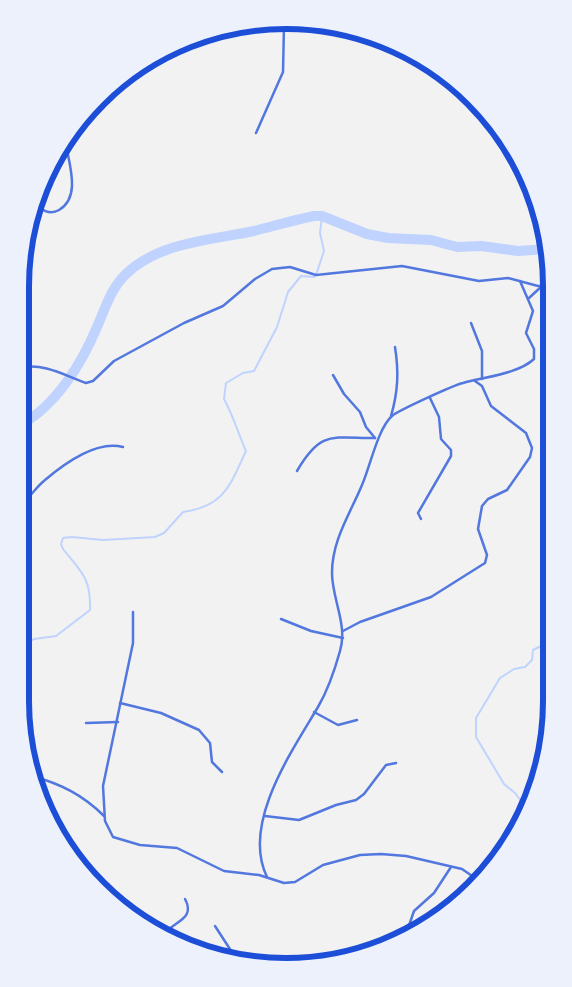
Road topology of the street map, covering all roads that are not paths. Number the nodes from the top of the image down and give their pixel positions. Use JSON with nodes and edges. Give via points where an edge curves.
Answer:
{"nodes":[{"id":1,"x":284,"y":29,"type":"edge"},
{"id":2,"x":256,"y":133,"type":"dead end"},
{"id":3,"x":67,"y":151,"type":"edge"},
{"id":4,"x":41,"y":208,"type":"edge"},
{"id":5,"x":520,"y":281,"type":"junction"},
{"id":6,"x":542,"y":286,"type":"joint"},
{"id":7,"x":529,"y":298,"type":"junction"},
{"id":8,"x":471,"y":324,"type":"dead end"},
{"id":9,"x":395,"y":347,"type":"dead end"},
{"id":10,"x":29,"y":367,"type":"edge"},
{"id":11,"x":333,"y":375,"type":"dead end"},
{"id":12,"x":482,"y":379,"type":"junction"},
{"id":13,"x":474,"y":380,"type":"junction"},
{"id":14,"x":430,"y":398,"type":"junction"},
{"id":15,"x":390,"y":417,"type":"junction"},
{"id":16,"x":376,"y":440,"type":"junction"},
{"id":17,"x":123,"y":447,"type":"dead end"},
{"id":18,"x":297,"y":471,"type":"dead end"},
{"id":19,"x":29,"y":496,"type":"edge"},
{"id":20,"x":420,"y":520,"type":"dead end"},
{"id":21,"x":133,"y":612,"type":"dead end"},
{"id":22,"x":281,"y":619,"type":"dead end"},
{"id":23,"x":343,"y":631,"type":"junction"},
{"id":24,"x":343,"y":638,"type":"junction"},
{"id":25,"x":120,"y":703,"type":"junction"},
{"id":26,"x":314,"y":712,"type":"junction"},
{"id":27,"x":357,"y":720,"type":"dead end"},
{"id":28,"x":118,"y":722,"type":"junction"},
{"id":29,"x":86,"y":723,"type":"dead end"},
{"id":30,"x":396,"y":763,"type":"dead end"},
{"id":31,"x":222,"y":772,"type":"dead end"},
{"id":32,"x":41,"y":780,"type":"edge"},
{"id":33,"x":105,"y":816,"type":"junction"},
{"id":34,"x":265,"y":816,"type":"junction"},
{"id":35,"x":451,"y":867,"type":"junction"},
{"id":36,"x":267,"y":877,"type":"junction"},
{"id":37,"x":474,"y":877,"type":"edge"},
{"id":38,"x":185,"y":899,"type":"dead end"},
{"id":39,"x":215,"y":926,"type":"dead end"},
{"id":40,"x":408,"y":928,"type":"edge"},
{"id":41,"x":169,"y":930,"type":"edge"},
{"id":42,"x":232,"y":952,"type":"edge"}],
"edges":[{"from":1,"to":2,"type":"street","via":[[283,72]]},
{"from":3,"to":4,"type":"street","via":[[72,185],[68,200],[55,212]]},
{"from":5,"to":6,"type":"street"},
{"from":5,"to":7,"type":"street"},
{"from":5,"to":10,"type":"street","via":[[508,278],[479,280],[402,266],[316,274],[290,267],[272,269],[223,306],[114,361],[86,383],[45,368]]},
{"from":6,"to":7,"type":"street"},
{"from":7,"to":12,"type":"street","via":[[533,315],[526,333],[534,348],[534,359]]},
{"from":8,"to":12,"type":"street","via":[[482,351]]},
{"from":9,"to":15,"type":"street","via":[[398,388]]},
{"from":11,"to":16,"type":"street"},
{"from":12,"to":13,"type":"street"},
{"from":13,"to":14,"type":"street"},
{"from":13,"to":23,"type":"street","via":[[482,386],[491,406],[526,433],[532,448],[530,457],[507,490],[482,506],[478,529],[487,555],[485,564],[431,597]]},
{"from":14,"to":15,"type":"street"},
{"from":14,"to":20,"type":"street","via":[[439,417],[441,439],[451,450],[451,456],[418,513]]},
{"from":15,"to":16,"type":"street"},
{"from":16,"to":18,"type":"street","via":[[323,440],[311,448]]},
{"from":16,"to":23,"type":"street","via":[[363,484],[342,525],[333,558],[332,582]]},
{"from":17,"to":19,"type":"street","via":[[113,445],[90,451],[45,480]]},
{"from":21,"to":25,"type":"street","via":[[133,643]]},
{"from":22,"to":24,"type":"street","via":[[311,631]]},
{"from":23,"to":24,"type":"street"},
{"from":24,"to":26,"type":"street","via":[[326,690]]},
{"from":25,"to":28,"type":"street"},
{"from":25,"to":31,"type":"street","via":[[161,713],[199,730],[210,743],[212,762]]},
{"from":26,"to":27,"type":"street","via":[[338,725]]},
{"from":26,"to":34,"type":"street","via":[[284,764]]},
{"from":28,"to":29,"type":"street"},
{"from":28,"to":33,"type":"street","via":[[105,770]]},
{"from":30,"to":34,"type":"street","via":[[386,765],[356,800],[299,820]]},
{"from":32,"to":33,"type":"street","via":[[83,797]]},
{"from":33,"to":36,"type":"street","via":[[110,834],[118,839],[140,845],[178,848],[224,871]]},
{"from":34,"to":36,"type":"street","via":[[260,854]]},
{"from":35,"to":36,"type":"street","via":[[406,856],[371,854],[323,865],[290,883]]},
{"from":35,"to":37,"type":"street"},
{"from":35,"to":40,"type":"street","via":[[434,893],[414,910]]},
{"from":38,"to":41,"type":"street","via":[[188,914]]},
{"from":39,"to":42,"type":"street"}]}
